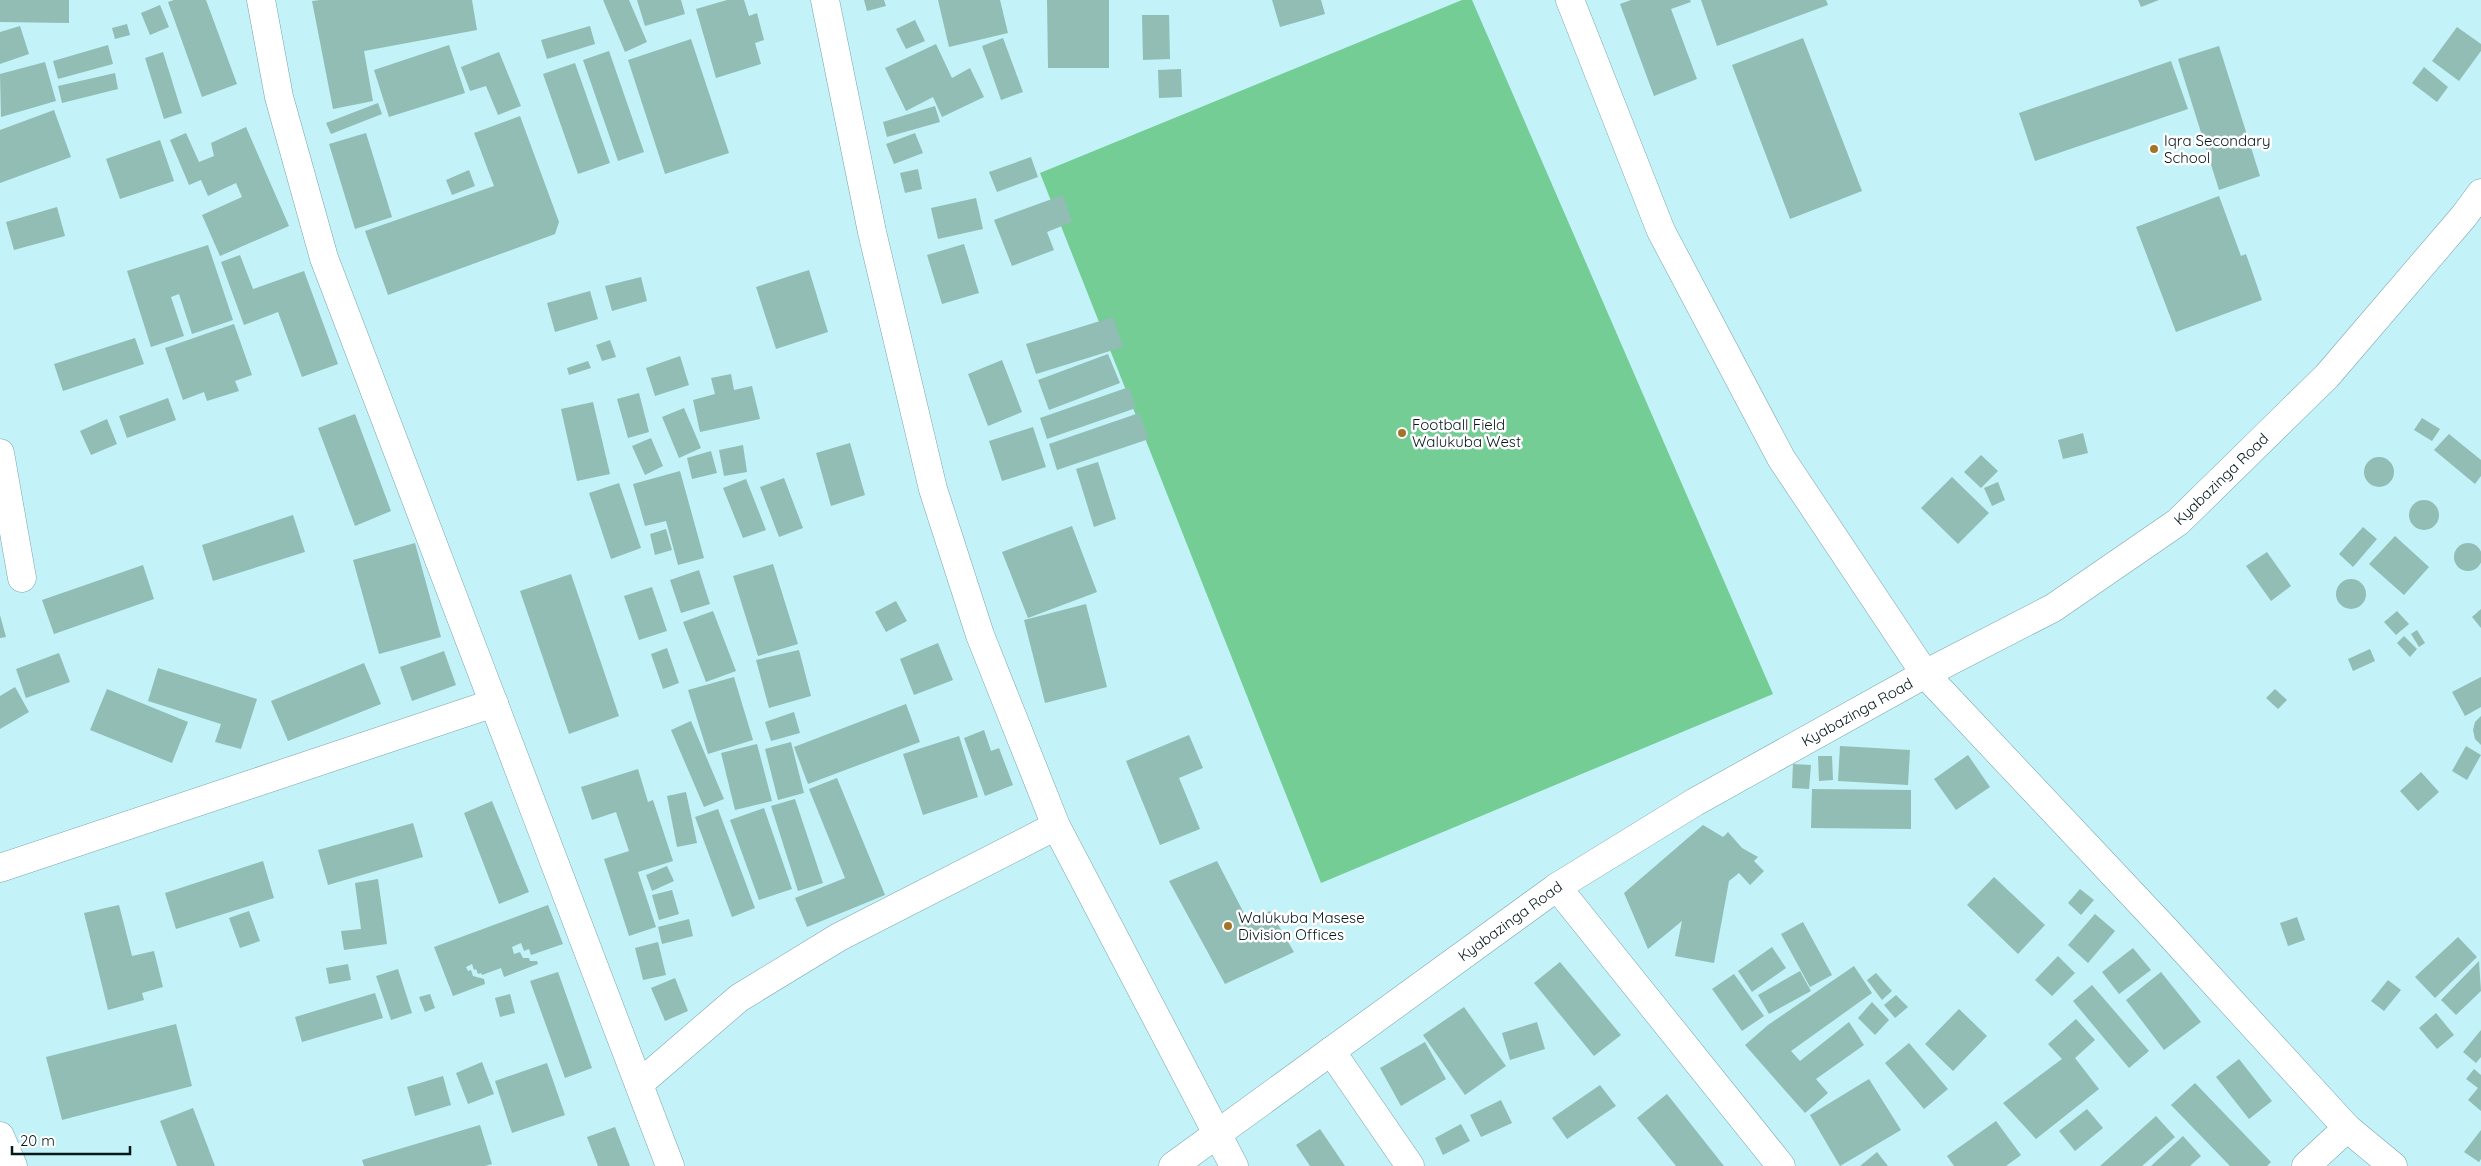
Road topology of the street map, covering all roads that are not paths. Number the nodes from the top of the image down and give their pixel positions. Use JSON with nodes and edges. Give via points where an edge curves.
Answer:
{"nodes":[{"id":1,"x":261,"y":0,"type":"edge"},
{"id":2,"x":825,"y":0,"type":"edge"},
{"id":3,"x":1570,"y":0,"type":"edge"},
{"id":4,"x":2481,"y":193,"type":"edge"},
{"id":5,"x":0,"y":453,"type":"edge"},
{"id":6,"x":22,"y":578,"type":"dead end"},
{"id":7,"x":1925,"y":674,"type":"junction"},
{"id":8,"x":494,"y":702,"type":"junction"},
{"id":9,"x":1056,"y":826,"type":"junction"},
{"id":10,"x":0,"y":868,"type":"edge"},
{"id":11,"x":1557,"y":887,"type":"junction"},
{"id":12,"x":1331,"y":1052,"type":"junction"},
{"id":13,"x":639,"y":1084,"type":"junction"},
{"id":14,"x":2347,"y":1128,"type":"junction"},
{"id":15,"x":1218,"y":1134,"type":"junction"},
{"id":16,"x":0,"y":1136,"type":"edge"},
{"id":17,"x":13,"y":1166,"type":"edge"},
{"id":18,"x":670,"y":1166,"type":"edge"},
{"id":19,"x":1173,"y":1166,"type":"edge"},
{"id":20,"x":1234,"y":1166,"type":"edge"},
{"id":21,"x":1410,"y":1166,"type":"edge"},
{"id":22,"x":1781,"y":1166,"type":"edge"},
{"id":23,"x":2306,"y":1166,"type":"edge"},
{"id":24,"x":2393,"y":1166,"type":"edge"}],
"edges":[{"from":1,"to":8,"type":"street","via":[[279,97],[324,258]]},
{"from":2,"to":9,"type":"street","via":[[872,232],[933,489],[980,635]]},
{"from":3,"to":7,"type":"street","via":[[1661,231],[1781,458]]},
{"from":4,"to":7,"type":"street","name":"Kyabazinga Road","via":[[2327,376],[2178,522],[2053,608]]},
{"from":5,"to":6,"type":"street"},
{"from":7,"to":11,"type":"street","name":"Kyabazinga Road","via":[[1695,802]]},
{"from":7,"to":14,"type":"street"},
{"from":8,"to":10,"type":"street"},
{"from":8,"to":13,"type":"street"},
{"from":9,"to":13,"type":"street","via":[[839,937],[739,998]]},
{"from":9,"to":15,"type":"street"},
{"from":11,"to":12,"type":"street","name":"Kyabazinga Road"},
{"from":11,"to":22,"type":"street"},
{"from":12,"to":15,"type":"street","name":"Kyabazinga Road"},
{"from":12,"to":21,"type":"street"},
{"from":13,"to":18,"type":"street"},
{"from":14,"to":23,"type":"street"},
{"from":14,"to":24,"type":"street"},
{"from":15,"to":19,"type":"street","name":"Kyabazinga Road"},
{"from":15,"to":20,"type":"street"},
{"from":16,"to":17,"type":"street"}]}
